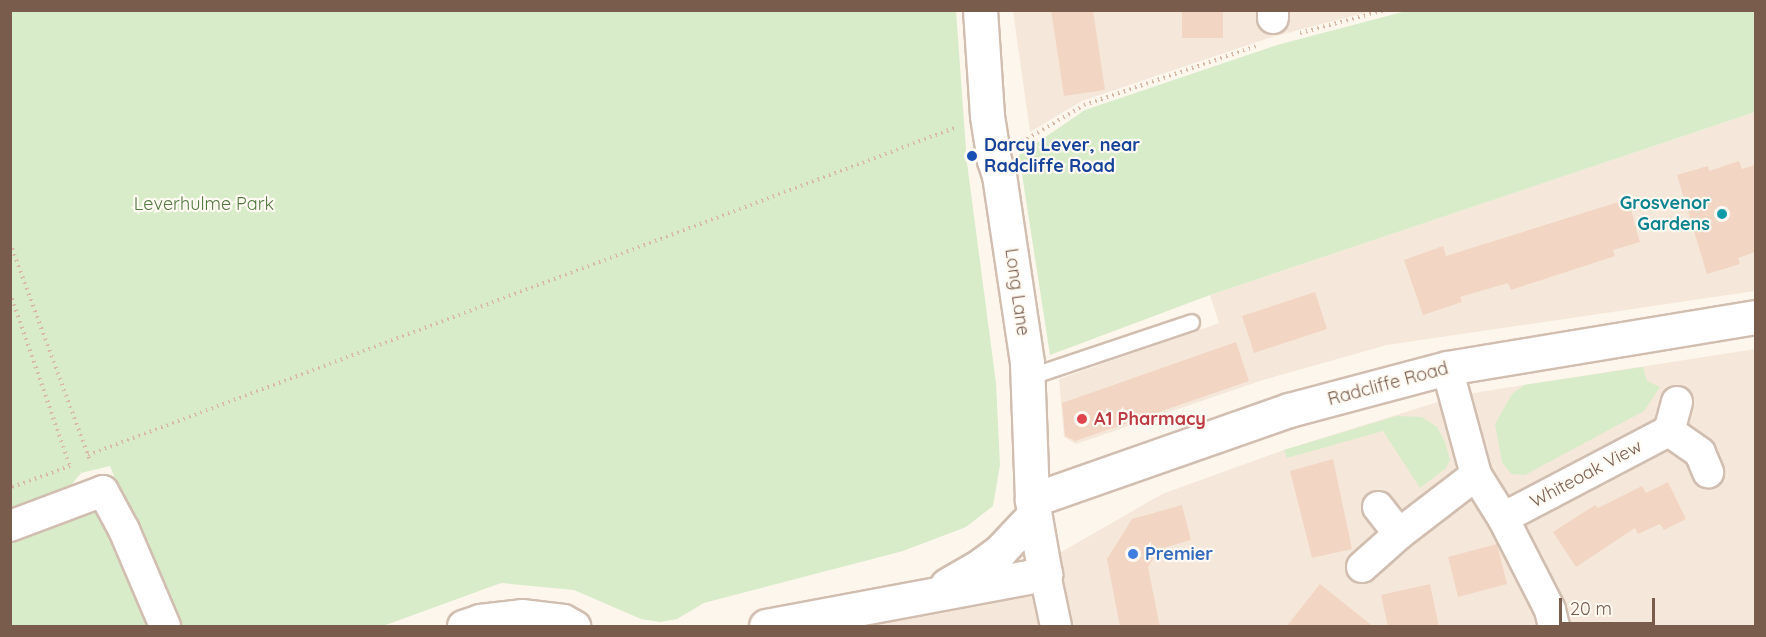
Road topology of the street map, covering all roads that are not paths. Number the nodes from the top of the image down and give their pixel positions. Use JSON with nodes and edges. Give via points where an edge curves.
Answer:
{"nodes":[{"id":1,"x":980,"y":10,"type":"edge"},
{"id":2,"x":1755,"y":318,"type":"edge"},
{"id":3,"x":1191,"y":322,"type":"dead end"},
{"id":4,"x":1447,"y":368,"type":"junction"},
{"id":5,"x":1028,"y":370,"type":"junction"},
{"id":6,"x":1677,"y":402,"type":"dead end"},
{"id":7,"x":1670,"y":431,"type":"junction"},
{"id":8,"x":1708,"y":472,"type":"dead end"},
{"id":9,"x":1476,"y":476,"type":"junction"},
{"id":10,"x":1378,"y":507,"type":"dead end"},
{"id":11,"x":1033,"y":508,"type":"junction"},
{"id":12,"x":1503,"y":518,"type":"junction"},
{"id":13,"x":10,"y":526,"type":"edge"},
{"id":14,"x":1399,"y":534,"type":"junction"},
{"id":15,"x":1362,"y":567,"type":"dead end"},
{"id":16,"x":1045,"y":574,"type":"junction"},
{"id":17,"x":924,"y":597,"type":"junction"},
{"id":18,"x":164,"y":625,"type":"edge"},
{"id":19,"x":463,"y":627,"type":"edge"},
{"id":20,"x":575,"y":627,"type":"edge"},
{"id":21,"x":766,"y":627,"type":"edge"},
{"id":22,"x":1056,"y":627,"type":"edge"},
{"id":23,"x":1554,"y":627,"type":"edge"}],
"edges":[{"from":1,"to":5,"type":"main road","name":"Long Lane","via":[[987,116]]},
{"from":2,"to":4,"type":"main road","name":"Radcliffe Road"},
{"from":3,"to":5,"type":"lane"},
{"from":4,"to":9,"type":"street"},
{"from":4,"to":11,"type":"main road","name":"Radcliffe Road","via":[[1289,410]]},
{"from":5,"to":11,"type":"main road","name":"Long Lane"},
{"from":6,"to":7,"type":"street"},
{"from":7,"to":8,"type":"street","via":[[1700,453]]},
{"from":7,"to":12,"type":"street","name":"Whiteoak View"},
{"from":9,"to":12,"type":"street"},
{"from":9,"to":14,"type":"street"},
{"from":10,"to":14,"type":"street"},
{"from":11,"to":16,"type":"main road","name":"Long Lane"},
{"from":11,"to":17,"type":"main road","name":"Radcliffe Road","via":[[1000,551]]},
{"from":12,"to":23,"type":"street","via":[[1550,610]]},
{"from":13,"to":18,"type":"street","via":[[103,491]]},
{"from":14,"to":15,"type":"street"},
{"from":16,"to":17,"type":"main road","name":"Radcliffe Road"},
{"from":16,"to":22,"type":"street"},
{"from":17,"to":21,"type":"main road","name":"Radcliffe Road"},
{"from":19,"to":20,"type":"street","via":[[480,620],[522,615],[564,620]]}]}
